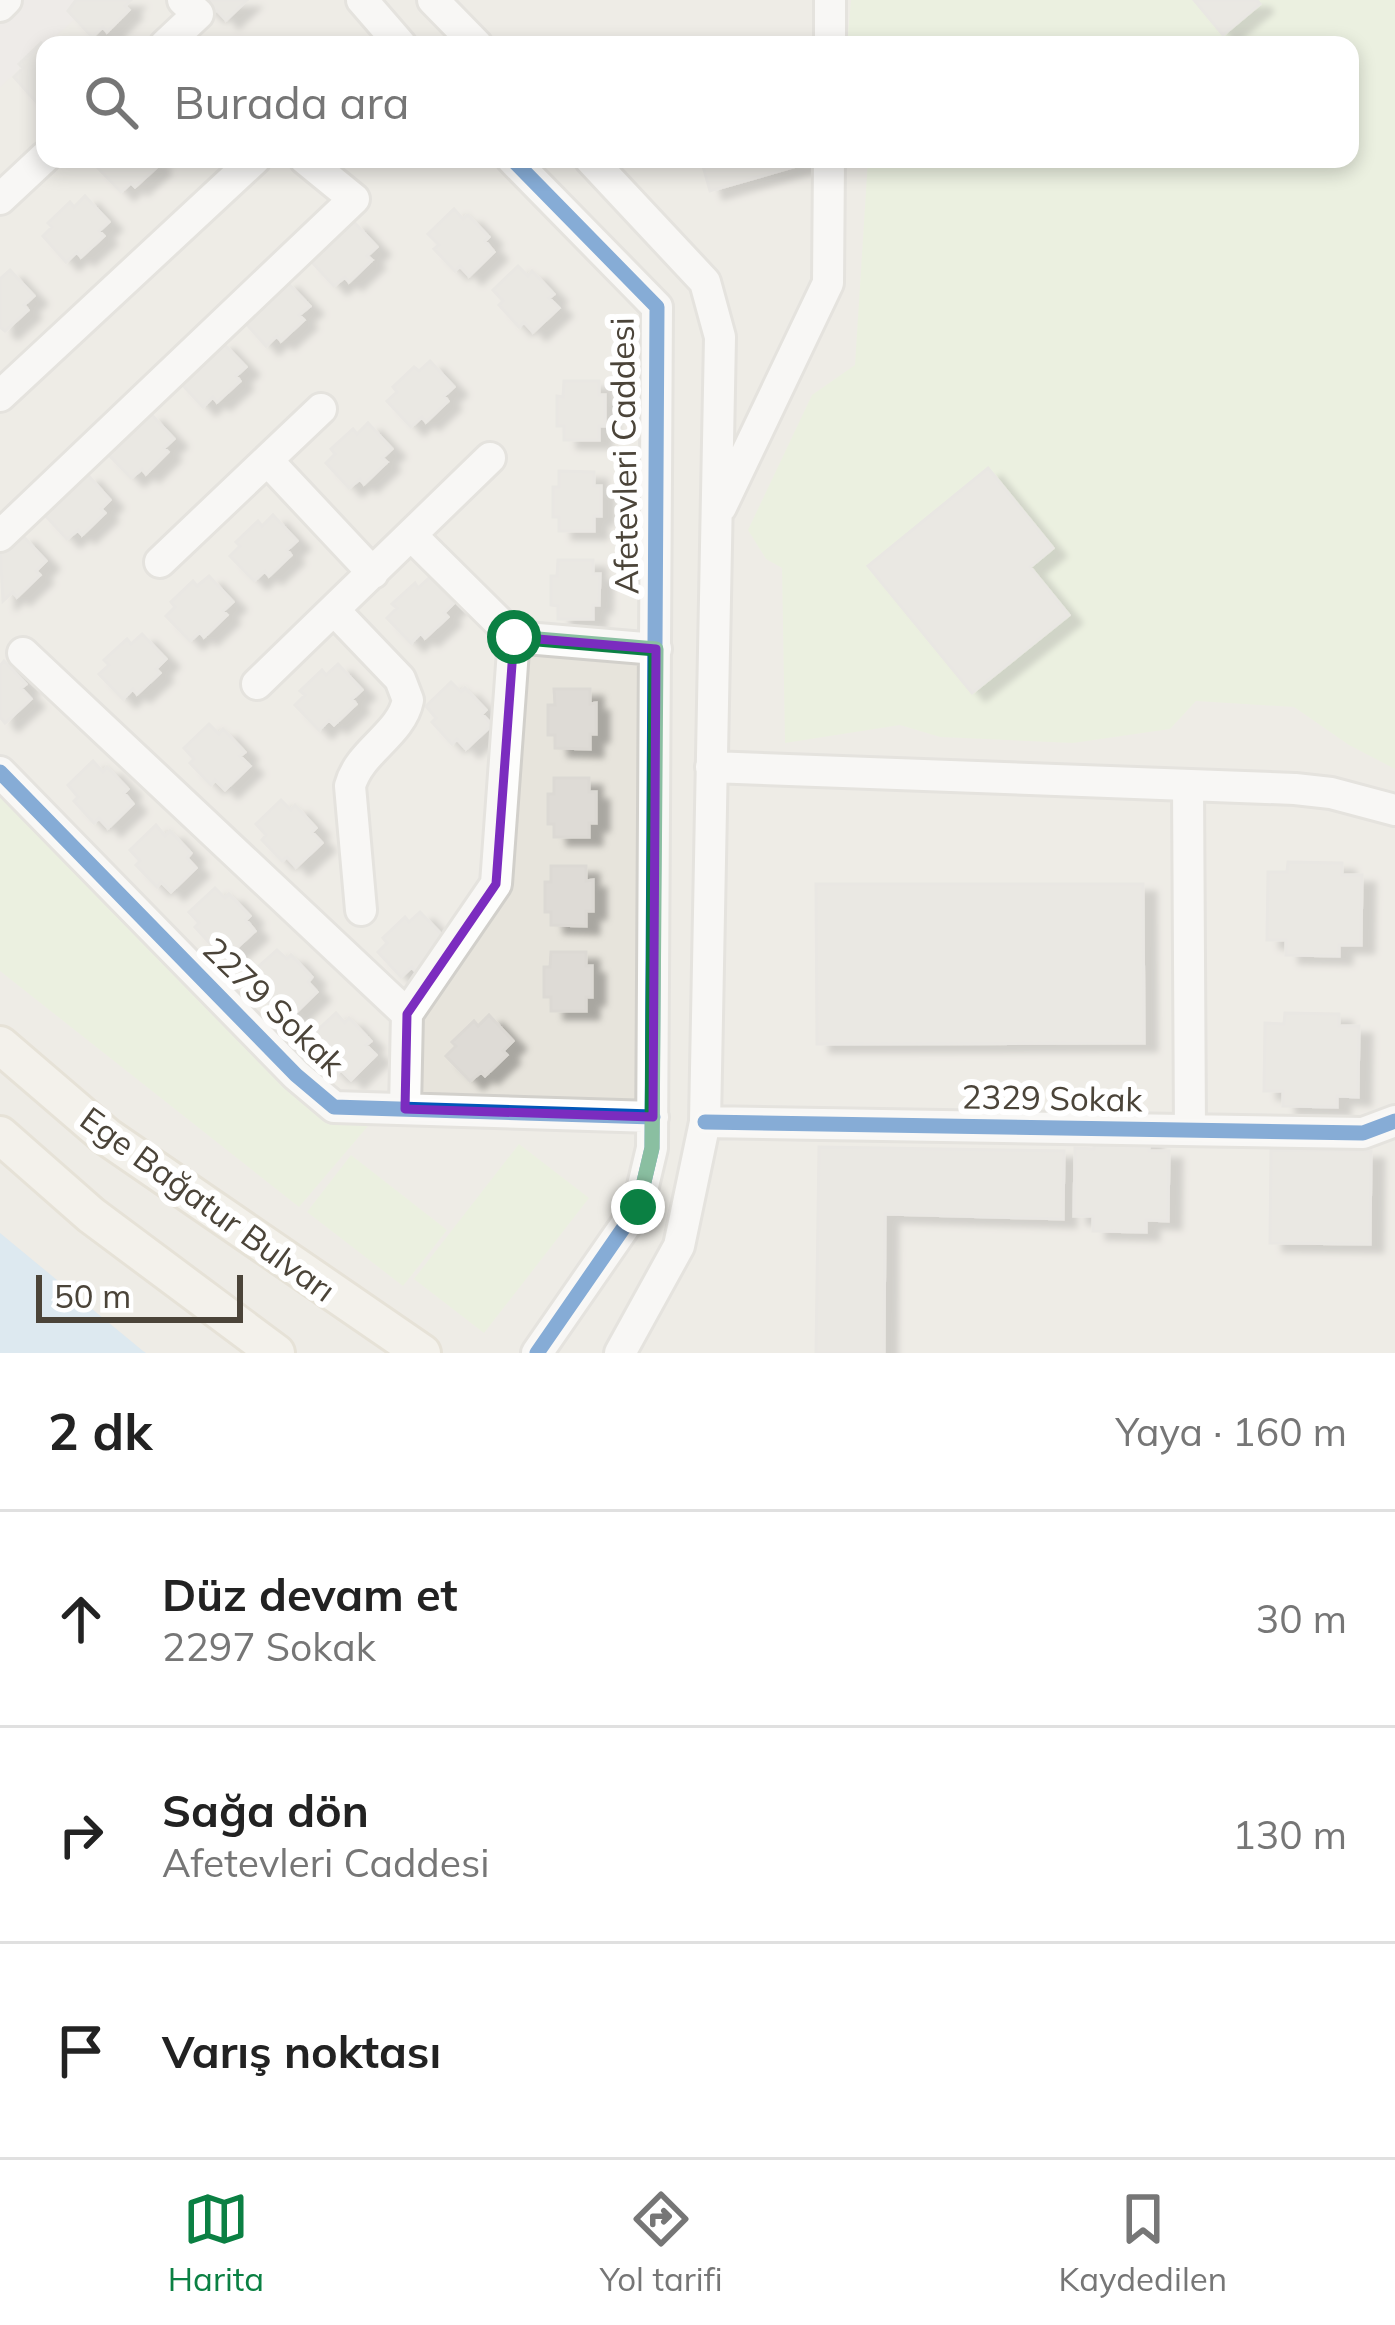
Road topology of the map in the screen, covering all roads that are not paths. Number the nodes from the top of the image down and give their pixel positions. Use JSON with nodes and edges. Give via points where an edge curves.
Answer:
{"nodes":[{"id":1,"x":183,"y":0,"type":"edge"},
{"id":2,"x":362,"y":0,"type":"edge"},
{"id":3,"x":433,"y":0,"type":"edge"},
{"id":4,"x":830,"y":0,"type":"edge"},
{"id":5,"x":175,"y":36,"type":"edge"},
{"id":6,"x":393,"y":36,"type":"edge"},
{"id":7,"x":468,"y":36,"type":"edge"},
{"id":8,"x":830,"y":36,"type":"edge"},
{"id":9,"x":36,"y":165,"type":"edge"},
{"id":10,"x":245,"y":168,"type":"edge"},
{"id":11,"x":317,"y":168,"type":"edge"},
{"id":12,"x":521,"y":168,"type":"edge"},
{"id":13,"x":598,"y":168,"type":"edge"},
{"id":14,"x":829,"y":168,"type":"edge"},
{"id":15,"x":0,"y":199,"type":"edge"},
{"id":16,"x":0,"y":396,"type":"edge"},
{"id":17,"x":321,"y":409,"type":"dead end"},
{"id":18,"x":490,"y":458,"type":"dead end"},
{"id":19,"x":268,"y":461,"type":"junction"},
{"id":20,"x":716,"y":519,"type":"junction"},
{"id":21,"x":0,"y":536,"type":"edge"},
{"id":22,"x":412,"y":536,"type":"junction"},
{"id":23,"x":160,"y":562,"type":"dead end"},
{"id":24,"x":373,"y":573,"type":"junction"},
{"id":25,"x":334,"y":610,"type":"junction"},
{"id":26,"x":514,"y":637,"type":"junction"},
{"id":27,"x":656,"y":649,"type":"junction"},
{"id":28,"x":23,"y":652,"type":"dead end"},
{"id":29,"x":256,"y":684,"type":"dead end"},
{"id":30,"x":711,"y":767,"type":"junction"},
{"id":31,"x":0,"y":772,"type":"edge"},
{"id":32,"x":1188,"y":785,"type":"junction"},
{"id":33,"x":1395,"y":810,"type":"edge"},
{"id":34,"x":361,"y":910,"type":"dead end"},
{"id":35,"x":407,"y":1014,"type":"junction"},
{"id":36,"x":0,"y":1045,"type":"edge"},
{"id":37,"x":405,"y":1108,"type":"junction"},
{"id":38,"x":652,"y":1117,"type":"junction"},
{"id":39,"x":1395,"y":1121,"type":"edge"},
{"id":40,"x":705,"y":1122,"type":"junction"},
{"id":41,"x":1190,"y":1130,"type":"junction"},
{"id":42,"x":0,"y":1135,"type":"edge"},
{"id":43,"x":276,"y":1353,"type":"edge"},
{"id":44,"x":422,"y":1353,"type":"edge"},
{"id":45,"x":537,"y":1353,"type":"edge"},
{"id":46,"x":620,"y":1353,"type":"edge"}],
"edges":[{"from":1,"to":5,"type":"street","via":[[198,14]]},
{"from":2,"to":6,"type":"street"},
{"from":3,"to":7,"type":"street"},
{"from":4,"to":8,"type":"street"},
{"from":9,"to":15,"type":"street"},
{"from":10,"to":16,"type":"street"},
{"from":11,"to":21,"type":"street","via":[[353,199]]},
{"from":12,"to":27,"type":"street","name":"Afetevleri Caddesi","via":[[657,307]]},
{"from":13,"to":20,"type":"street","via":[[705,282],[720,337]]},
{"from":14,"to":20,"type":"street","via":[[828,283]]},
{"from":17,"to":19,"type":"street"},
{"from":18,"to":22,"type":"street"},
{"from":19,"to":23,"type":"street"},
{"from":19,"to":24,"type":"street"},
{"from":20,"to":30,"type":"street"},
{"from":22,"to":24,"type":"street"},
{"from":22,"to":26,"type":"street"},
{"from":24,"to":25,"type":"street"},
{"from":25,"to":29,"type":"street"},
{"from":25,"to":34,"type":"street","via":[[400,679],[408,700],[350,786]]},
{"from":26,"to":27,"type":"street"},
{"from":26,"to":35,"type":"street","via":[[496,884]]},
{"from":27,"to":38,"type":"street","name":"Afetevleri Caddesi"},
{"from":28,"to":35,"type":"street"},
{"from":30,"to":32,"type":"street"},
{"from":30,"to":40,"type":"street"},
{"from":31,"to":37,"type":"street","name":"2279 Sokak","via":[[334,1107]]},
{"from":32,"to":33,"type":"street","via":[[1331,793]]},
{"from":32,"to":41,"type":"street"},
{"from":35,"to":37,"type":"street"},
{"from":36,"to":44,"type":"main road","name":"Ege Bağatur Bulvarı","via":[[106,1136]]},
{"from":37,"to":38,"type":"street","name":"2279 Sokak"},
{"from":38,"to":45,"type":"street","name":"Afetevleri Caddesi","via":[[638,1207]]},
{"from":39,"to":41,"type":"street","name":"2329 Sokak","via":[[1363,1133]]},
{"from":40,"to":41,"type":"street","name":"2329 Sokak"},
{"from":40,"to":46,"type":"street","via":[[679,1246]]},
{"from":42,"to":43,"type":"main road"}]}
